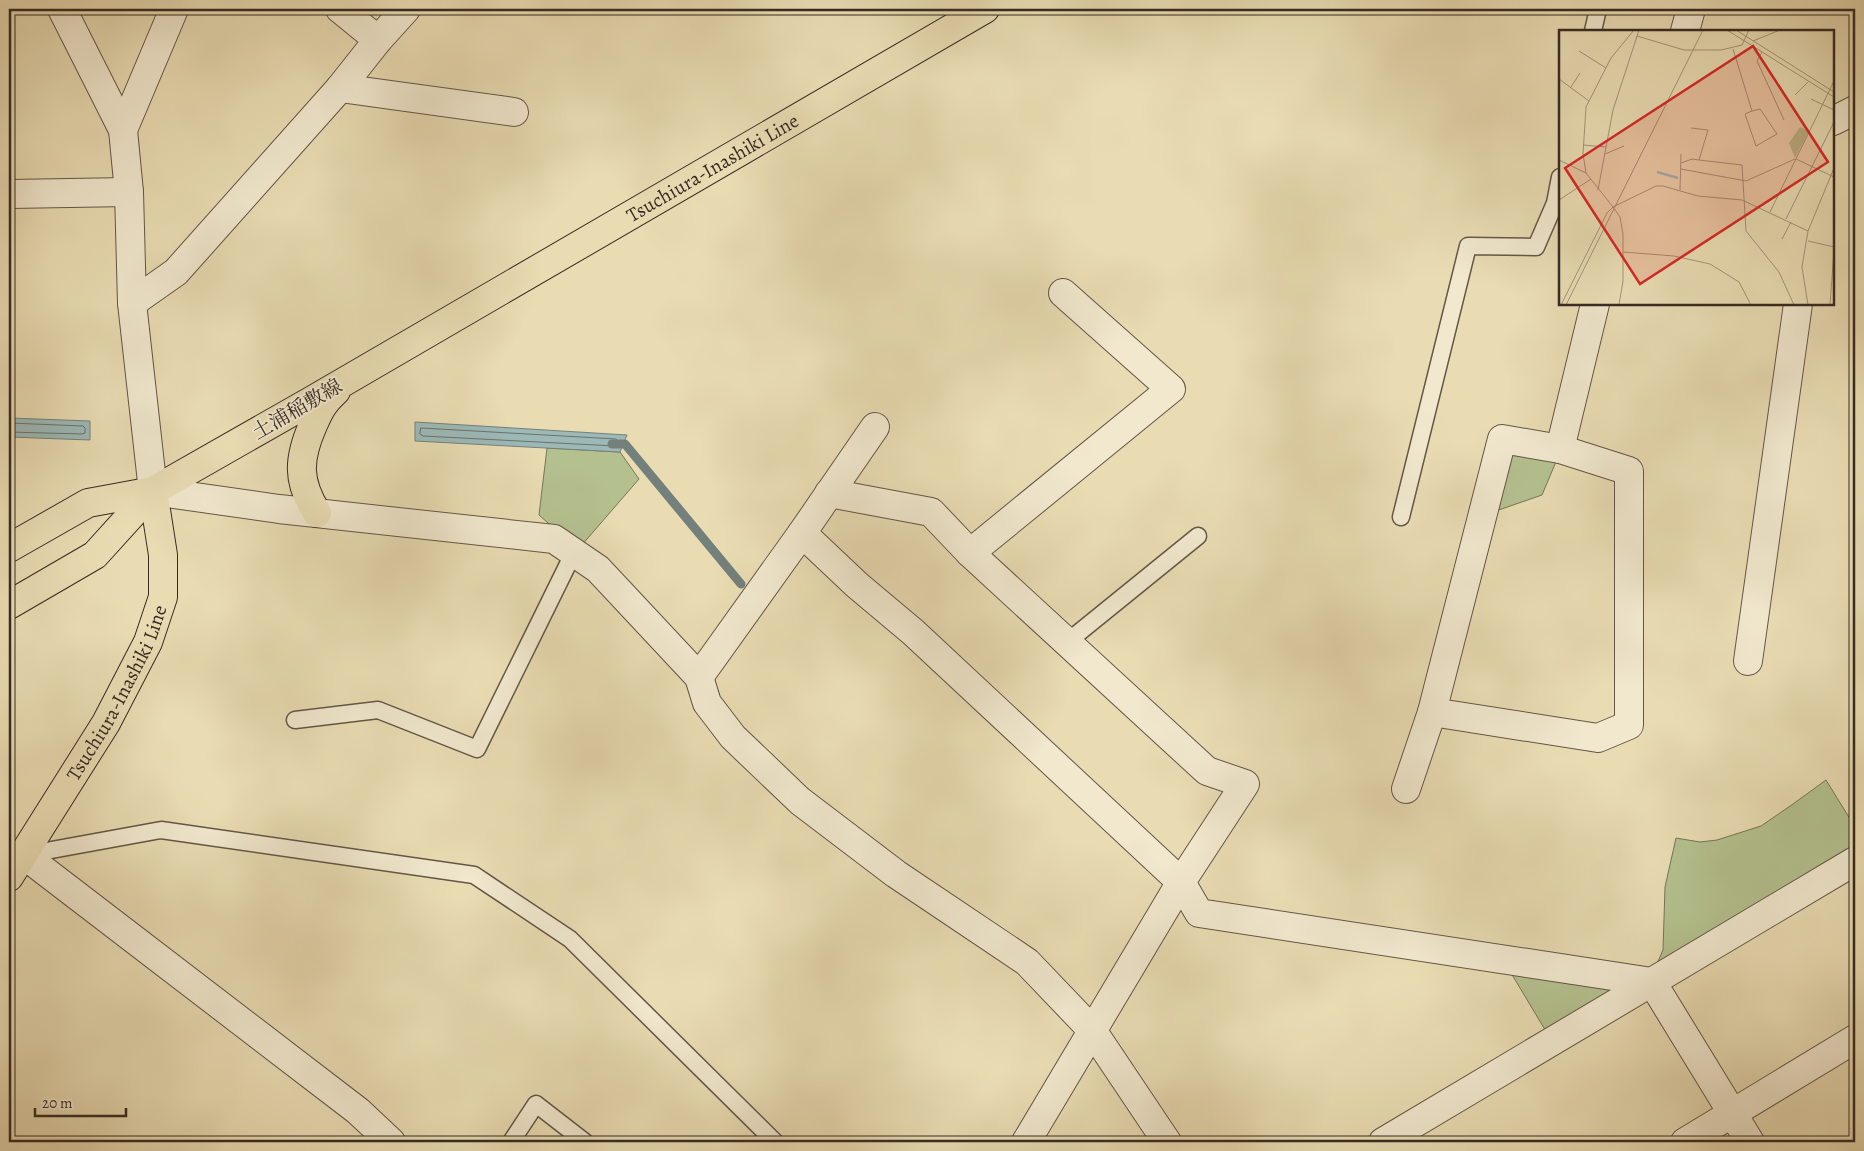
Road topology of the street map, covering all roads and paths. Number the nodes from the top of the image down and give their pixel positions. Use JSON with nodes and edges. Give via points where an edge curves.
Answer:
{"nodes":[{"id":1,"x":62,"y":9,"type":"edge"},
{"id":2,"x":174,"y":9,"type":"edge"},
{"id":3,"x":340,"y":9,"type":"edge"},
{"id":4,"x":406,"y":9,"type":"edge"},
{"id":5,"x":985,"y":9,"type":"edge"},
{"id":6,"x":1598,"y":9,"type":"edge"},
{"id":7,"x":1691,"y":9,"type":"edge"},
{"id":8,"x":1593,"y":30,"type":"edge"},
{"id":9,"x":1685,"y":30,"type":"edge"},
{"id":10,"x":378,"y":40,"type":"junction"},
{"id":11,"x":340,"y":88,"type":"junction"},
{"id":12,"x":1855,"y":110,"type":"edge"},
{"id":13,"x":514,"y":112,"type":"dead end"},
{"id":14,"x":1834,"y":120,"type":"edge"},
{"id":15,"x":123,"y":130,"type":"junction"},
{"id":16,"x":1559,"y":181,"type":"edge"},
{"id":17,"x":129,"y":192,"type":"junction"},
{"id":18,"x":9,"y":194,"type":"edge"},
{"id":19,"x":1063,"y":293,"type":"dead end"},
{"id":20,"x":132,"y":303,"type":"junction"},
{"id":21,"x":1595,"y":305,"type":"edge"},
{"id":22,"x":1798,"y":305,"type":"edge"},
{"id":23,"x":350,"y":378,"type":"junction"},
{"id":24,"x":875,"y":427,"type":"dead end"},
{"id":25,"x":1560,"y":449,"type":"junction"},
{"id":26,"x":153,"y":491,"type":"junction"},
{"id":27,"x":829,"y":493,"type":"junction"},
{"id":28,"x":317,"y":513,"type":"junction"},
{"id":29,"x":1401,"y":517,"type":"dead end"},
{"id":30,"x":802,"y":533,"type":"junction"},
{"id":31,"x":1198,"y":536,"type":"dead end"},
{"id":32,"x":9,"y":548,"type":"edge"},
{"id":33,"x":574,"y":552,"type":"junction"},
{"id":34,"x":970,"y":554,"type":"junction"},
{"id":35,"x":9,"y":605,"type":"edge"},
{"id":36,"x":1066,"y":643,"type":"junction"},
{"id":37,"x":1748,"y":661,"type":"dead end"},
{"id":38,"x":699,"y":677,"type":"junction"},
{"id":39,"x":1432,"y":712,"type":"junction"},
{"id":40,"x":295,"y":720,"type":"dead end"},
{"id":41,"x":1406,"y":789,"type":"dead end"},
{"id":42,"x":24,"y":855,"type":"junction"},
{"id":43,"x":1855,"y":861,"type":"edge"},
{"id":44,"x":9,"y":878,"type":"edge"},
{"id":45,"x":1181,"y":882,"type":"junction"},
{"id":46,"x":1652,"y":982,"type":"junction"},
{"id":47,"x":1092,"y":1030,"type":"junction"},
{"id":48,"x":1855,"y":1039,"type":"edge"},
{"id":49,"x":1733,"y":1114,"type":"junction"},
{"id":50,"x":391,"y":1142,"type":"edge"},
{"id":51,"x":511,"y":1142,"type":"edge"},
{"id":52,"x":585,"y":1142,"type":"edge"},
{"id":53,"x":775,"y":1142,"type":"edge"},
{"id":54,"x":1026,"y":1142,"type":"edge"},
{"id":55,"x":1167,"y":1142,"type":"edge"},
{"id":56,"x":1382,"y":1142,"type":"edge"},
{"id":57,"x":1685,"y":1142,"type":"edge"},
{"id":58,"x":1750,"y":1142,"type":"edge"}],
"edges":[{"from":1,"to":15,"type":"street"},
{"from":2,"to":15,"type":"street"},
{"from":3,"to":10,"type":"street"},
{"from":4,"to":10,"type":"street"},
{"from":5,"to":23,"type":"main road","name":"土浦稲敷線"},
{"from":6,"to":8,"type":"lane"},
{"from":7,"to":9,"type":"street"},
{"from":10,"to":11,"type":"street"},
{"from":11,"to":13,"type":"street"},
{"from":11,"to":20,"type":"street","via":[[176,272]]},
{"from":12,"to":14,"type":"street"},
{"from":15,"to":17,"type":"street"},
{"from":16,"to":29,"type":"lane","via":[[1536,247],[1468,246]]},
{"from":17,"to":18,"type":"street"},
{"from":17,"to":20,"type":"street"},
{"from":19,"to":34,"type":"street","via":[[1171,389]]},
{"from":20,"to":26,"type":"street"},
{"from":21,"to":25,"type":"street"},
{"from":22,"to":37,"type":"street"},
{"from":23,"to":26,"type":"main road","name":"土浦稲敷線"},
{"from":23,"to":28,"type":"main road","via":[[323,403],[304,445],[303,480]]},
{"from":24,"to":27,"type":"street"},
{"from":25,"to":39,"type":"street","via":[[1502,439]]},
{"from":25,"to":39,"type":"street","via":[[1629,471],[1629,725],[1598,738]]},
{"from":26,"to":28,"type":"street"},
{"from":26,"to":32,"type":"main road","via":[[88,503]]},
{"from":26,"to":35,"type":"main road","via":[[96,556]]},
{"from":26,"to":42,"type":"main road","name":"Tsuchiura-Inashiki Line","via":[[163,555],[163,597],[148,642],[106,724]]},
{"from":27,"to":30,"type":"street"},
{"from":27,"to":34,"type":"street","via":[[931,512]]},
{"from":28,"to":33,"type":"street","via":[[554,539]]},
{"from":30,"to":38,"type":"street"},
{"from":30,"to":45,"type":"street"},
{"from":31,"to":36,"type":"lane"},
{"from":33,"to":38,"type":"street","via":[[598,569]]},
{"from":33,"to":40,"type":"lane","via":[[477,749],[378,710]]},
{"from":34,"to":36,"type":"street"},
{"from":36,"to":45,"type":"street","via":[[1207,771],[1245,784]]},
{"from":38,"to":47,"type":"street","via":[[707,703],[732,737],[800,801],[896,874],[1027,962]]},
{"from":39,"to":41,"type":"street"},
{"from":42,"to":44,"type":"main road","name":"Tsuchiura-Inashiki Line"},
{"from":42,"to":50,"type":"street","via":[[358,1111]]},
{"from":42,"to":53,"type":"lane","via":[[161,830],[474,875],[570,939]]},
{"from":43,"to":46,"type":"street"},
{"from":45,"to":46,"type":"street","via":[[1199,913]]},
{"from":45,"to":47,"type":"street"},
{"from":46,"to":49,"type":"street"},
{"from":46,"to":56,"type":"street"},
{"from":47,"to":54,"type":"street"},
{"from":47,"to":55,"type":"street"},
{"from":48,"to":49,"type":"street"},
{"from":49,"to":57,"type":"street"},
{"from":49,"to":58,"type":"street"},
{"from":51,"to":52,"type":"lane","via":[[536,1104]]}]}
